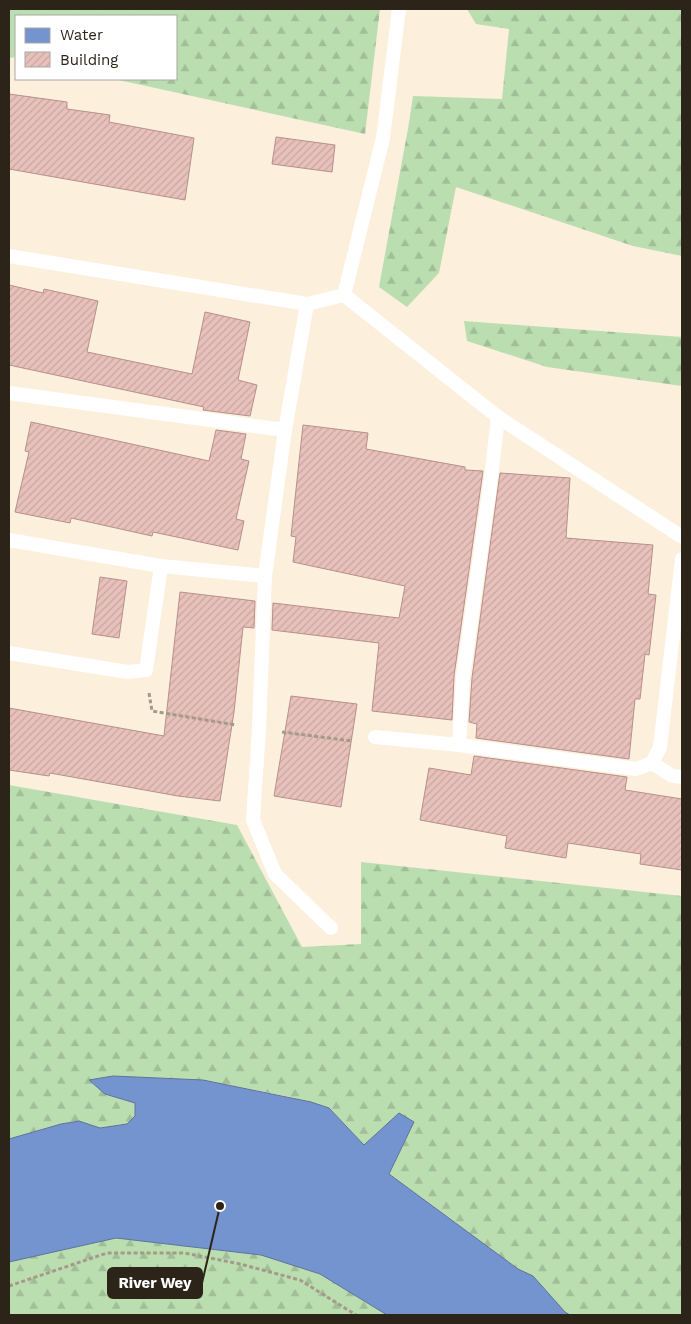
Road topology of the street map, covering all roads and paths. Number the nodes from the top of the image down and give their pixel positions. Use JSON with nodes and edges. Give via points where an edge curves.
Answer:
{"nodes":[{"id":1,"x":399,"y":9,"type":"edge"},
{"id":2,"x":9,"y":256,"type":"edge"},
{"id":3,"x":344,"y":295,"type":"junction"},
{"id":4,"x":307,"y":304,"type":"junction"},
{"id":5,"x":9,"y":393,"type":"edge"},
{"id":6,"x":498,"y":417,"type":"junction"},
{"id":7,"x":285,"y":430,"type":"junction"},
{"id":8,"x":682,"y":537,"type":"edge"},
{"id":9,"x":9,"y":540,"type":"edge"},
{"id":10,"x":682,"y":559,"type":"edge"},
{"id":11,"x":161,"y":566,"type":"junction"},
{"id":12,"x":265,"y":576,"type":"junction"},
{"id":13,"x":9,"y":653,"type":"edge"},
{"id":14,"x":146,"y":670,"type":"junction"},
{"id":15,"x":259,"y":729,"type":"junction"},
{"id":16,"x":375,"y":737,"type":"joint"},
{"id":17,"x":459,"y":745,"type":"junction"},
{"id":18,"x":652,"y":763,"type":"junction"},
{"id":19,"x":682,"y":778,"type":"edge"},
{"id":20,"x":331,"y":928,"type":"dead end"},
{"id":21,"x":9,"y":1286,"type":"edge"},
{"id":22,"x":356,"y":1315,"type":"edge"}],
"edges":[{"from":1,"to":3,"type":"lane","via":[[383,138]]},
{"from":2,"to":4,"type":"lane"},
{"from":3,"to":4,"type":"lane"},
{"from":3,"to":6,"type":"lane"},
{"from":4,"to":7,"type":"lane"},
{"from":5,"to":7,"type":"lane"},
{"from":6,"to":8,"type":"lane"},
{"from":6,"to":17,"type":"lane","via":[[463,677]]},
{"from":7,"to":12,"type":"lane"},
{"from":9,"to":11,"type":"lane"},
{"from":10,"to":18,"type":"lane","via":[[660,747]]},
{"from":11,"to":12,"type":"lane"},
{"from":11,"to":14,"type":"lane"},
{"from":12,"to":15,"type":"lane"},
{"from":13,"to":14,"type":"lane","via":[[128,672]]},
{"from":14,"to":15,"type":"path","via":[[152,711]]},
{"from":15,"to":16,"type":"path","via":[[366,743]]},
{"from":15,"to":20,"type":"lane","via":[[253,820],[274,874]]},
{"from":16,"to":17,"type":"lane"},
{"from":17,"to":18,"type":"lane","via":[[636,769]]},
{"from":18,"to":19,"type":"lane","via":[[672,776]]},
{"from":21,"to":22,"type":"path","via":[[107,1253],[184,1254],[300,1280]]}]}
